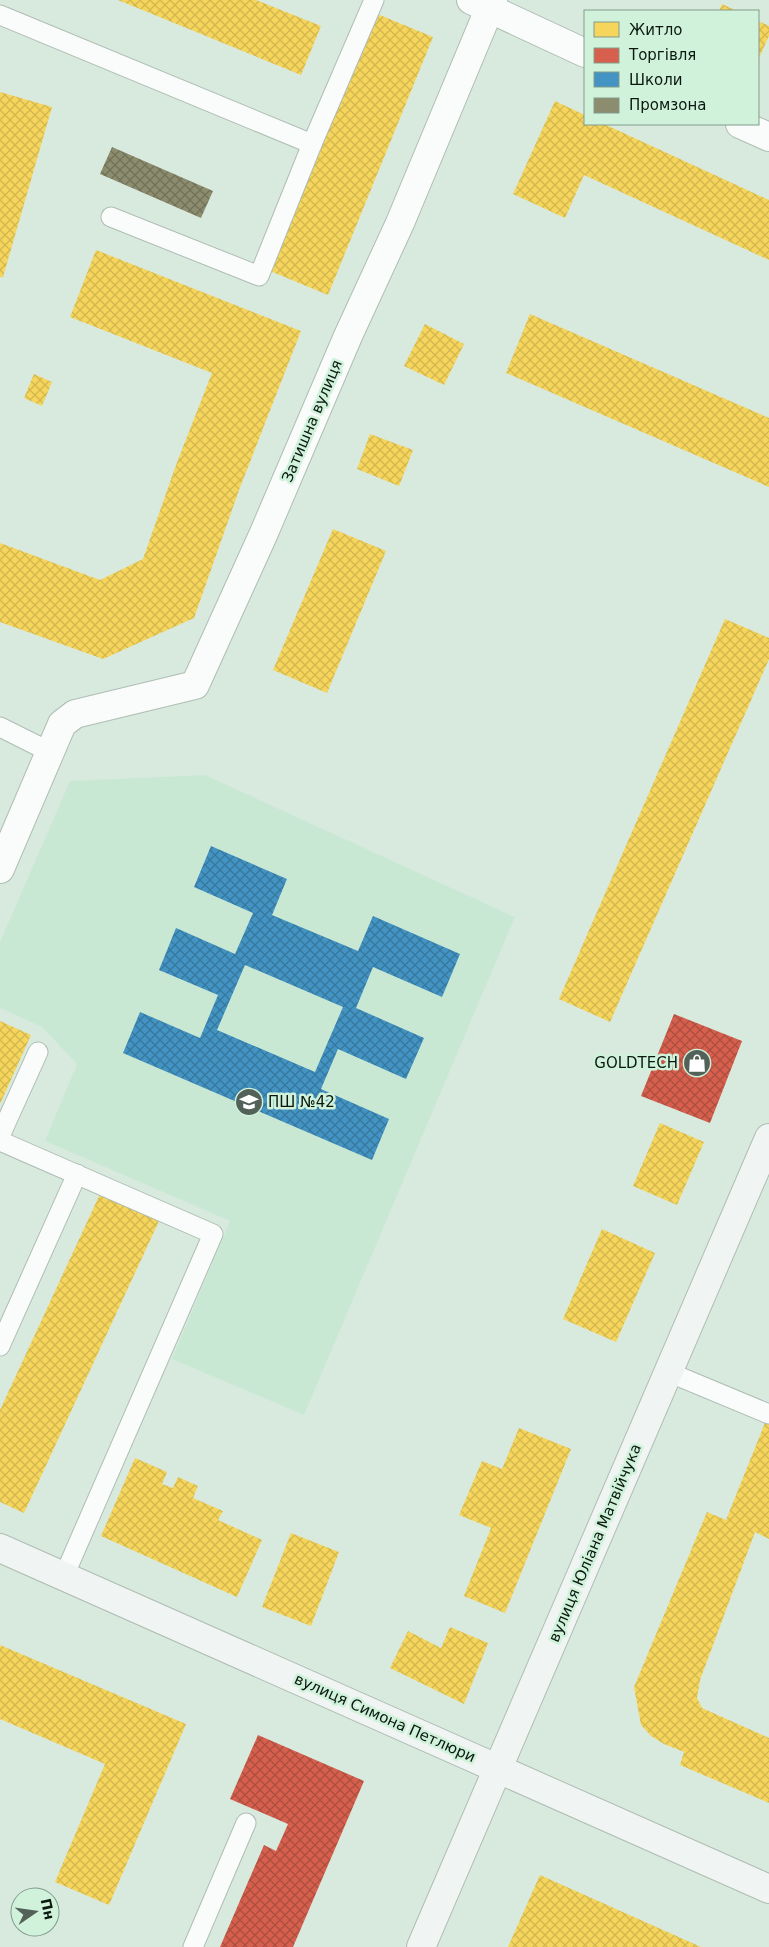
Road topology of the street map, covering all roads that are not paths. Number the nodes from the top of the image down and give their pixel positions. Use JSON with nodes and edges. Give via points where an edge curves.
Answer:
{"nodes":[{"id":1,"x":374,"y":0,"type":"edge"},
{"id":2,"x":484,"y":3,"type":"edge"},
{"id":3,"x":0,"y":15,"type":"edge"},
{"id":4,"x":584,"y":53,"type":"edge"},
{"id":5,"x":742,"y":125,"type":"edge"},
{"id":6,"x":769,"y":137,"type":"edge"},
{"id":7,"x":312,"y":144,"type":"junction"},
{"id":8,"x":111,"y":217,"type":"dead end"},
{"id":9,"x":0,"y":727,"type":"edge"},
{"id":10,"x":50,"y":752,"type":"junction"},
{"id":11,"x":0,"y":869,"type":"edge"},
{"id":12,"x":38,"y":1052,"type":"dead end"},
{"id":13,"x":0,"y":1136,"type":"edge"},
{"id":14,"x":769,"y":1138,"type":"edge"},
{"id":15,"x":0,"y":1141,"type":"edge"},
{"id":16,"x":76,"y":1174,"type":"junction"},
{"id":17,"x":0,"y":1346,"type":"edge"},
{"id":18,"x":668,"y":1372,"type":"junction"},
{"id":19,"x":769,"y":1414,"type":"edge"},
{"id":20,"x":0,"y":1548,"type":"edge"},
{"id":21,"x":64,"y":1576,"type":"junction"},
{"id":22,"x":498,"y":1768,"type":"junction"},
{"id":23,"x":246,"y":1823,"type":"dead end"},
{"id":24,"x":769,"y":1889,"type":"edge"},
{"id":25,"x":193,"y":1947,"type":"edge"},
{"id":26,"x":421,"y":1947,"type":"edge"}],
"edges":[{"from":1,"to":7,"type":"lane"},
{"from":2,"to":4,"type":"street"},
{"from":2,"to":10,"type":"street","name":"Затишна вулиця","via":[[400,223],[195,685],[75,714],[62,724]]},
{"from":3,"to":7,"type":"lane"},
{"from":5,"to":6,"type":"street"},
{"from":7,"to":8,"type":"lane","via":[[259,276]]},
{"from":9,"to":10,"type":"lane"},
{"from":10,"to":11,"type":"street"},
{"from":12,"to":13,"type":"lane"},
{"from":14,"to":18,"type":"street","name":"вулиця Юліана Матвійчука"},
{"from":15,"to":16,"type":"lane"},
{"from":16,"to":17,"type":"lane"},
{"from":16,"to":21,"type":"lane","via":[[213,1234]]},
{"from":18,"to":19,"type":"lane"},
{"from":18,"to":22,"type":"street","name":"вулиця Юліана Матвійчука"},
{"from":20,"to":21,"type":"street","name":"вулиця Симона Петлюри"},
{"from":21,"to":22,"type":"street","name":"вулиця Симона Петлюри"},
{"from":22,"to":24,"type":"street","name":"вулиця Симона Петлюри"},
{"from":22,"to":26,"type":"street","name":"вулиця Юліана Матвійчука"},
{"from":23,"to":25,"type":"lane"}]}
